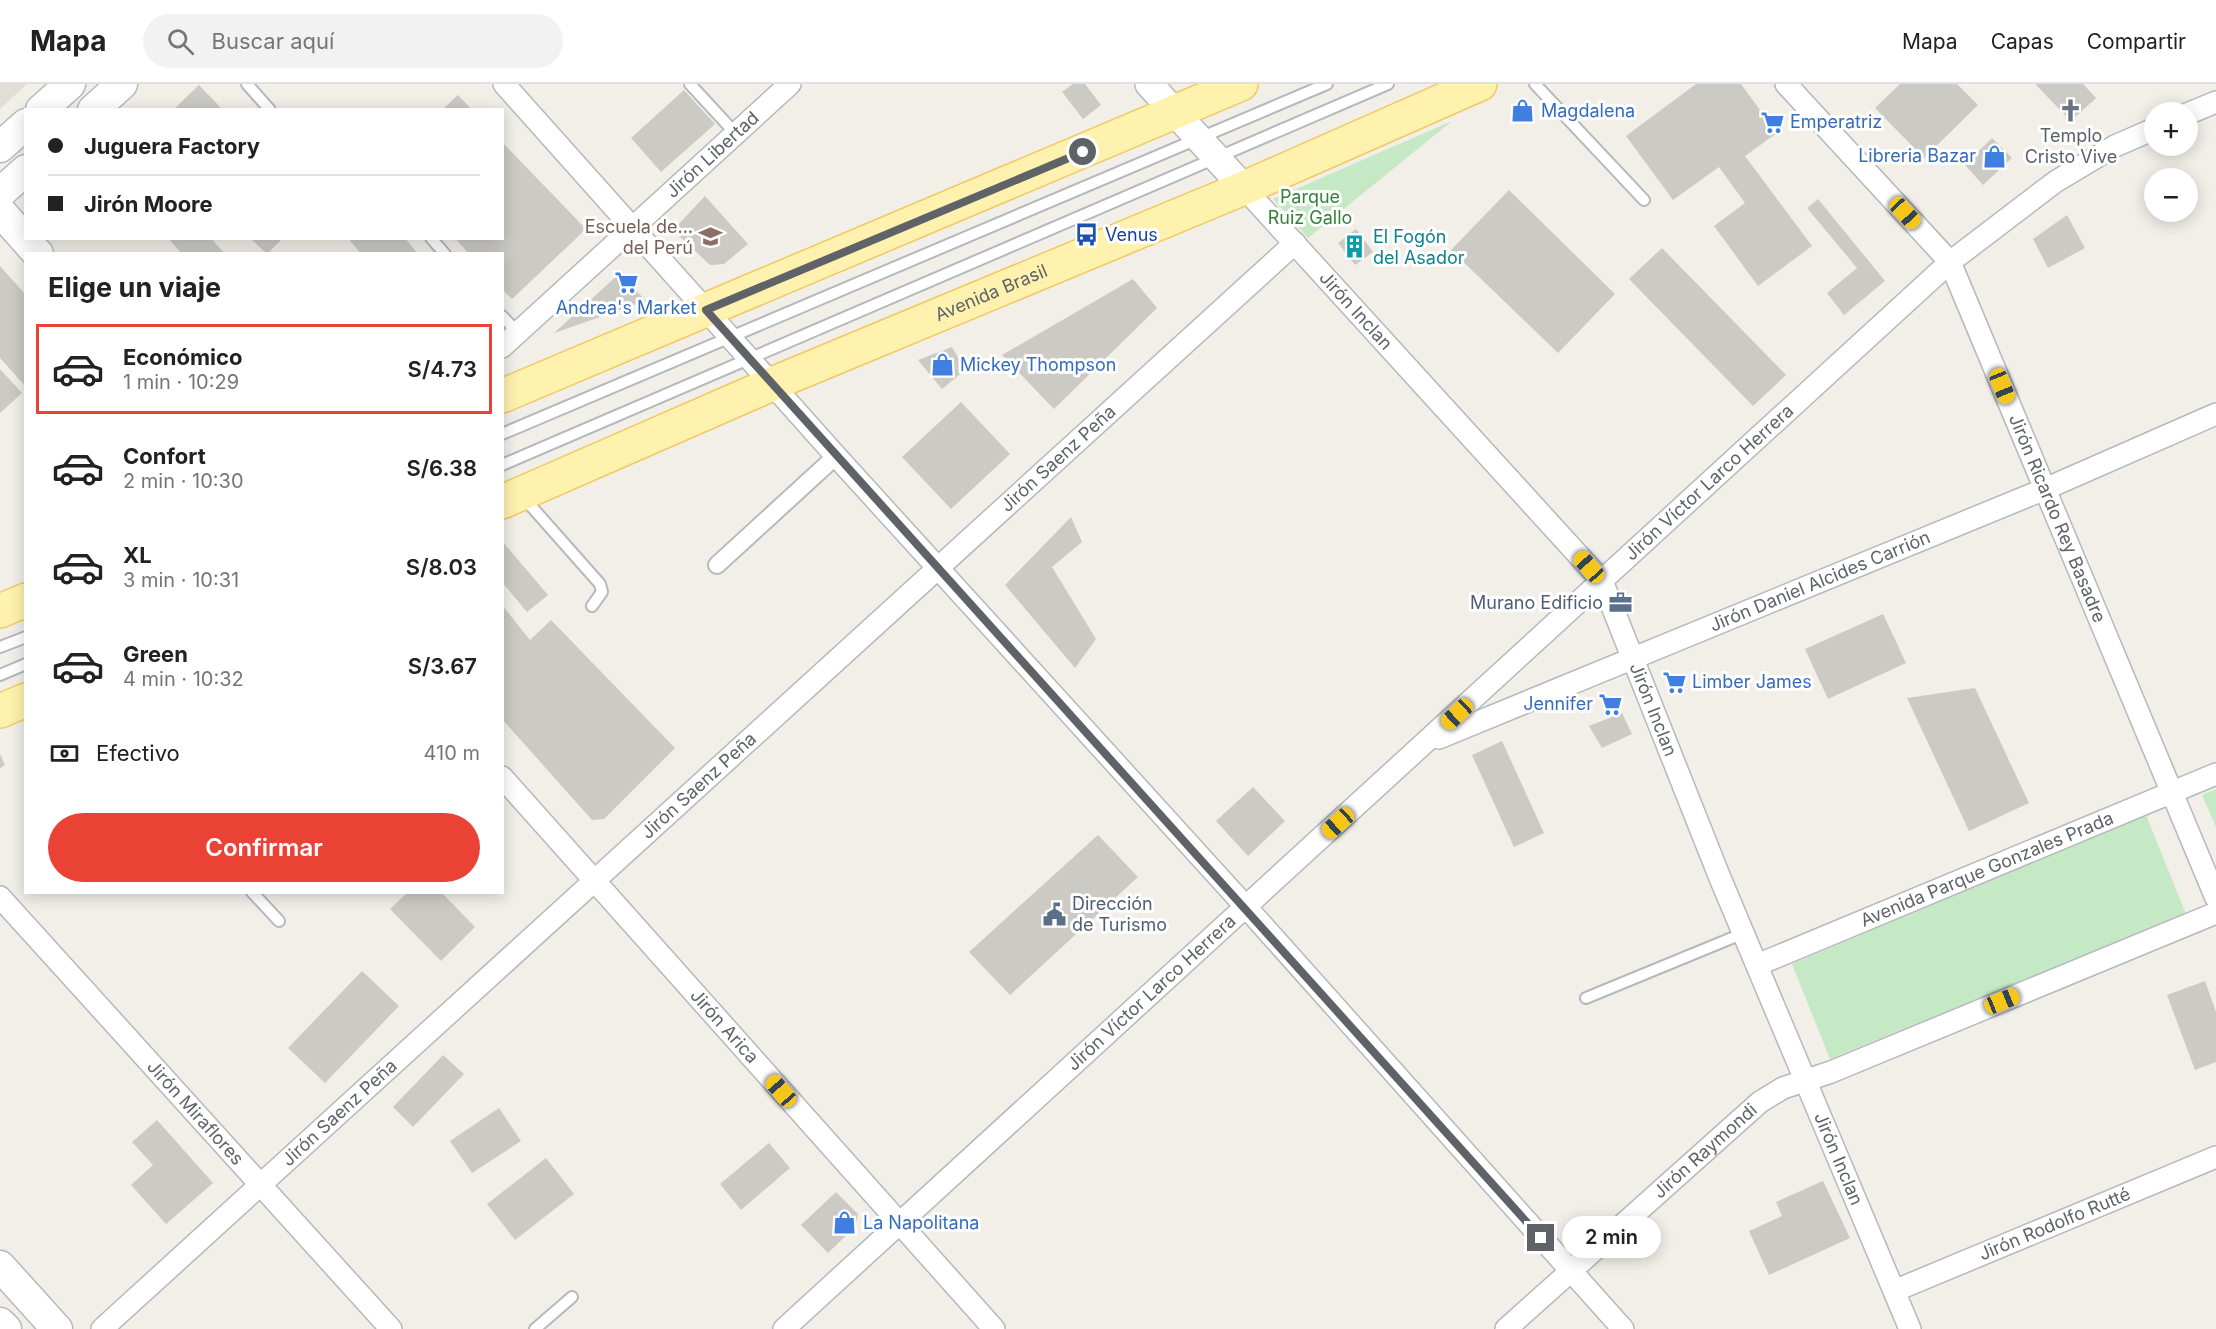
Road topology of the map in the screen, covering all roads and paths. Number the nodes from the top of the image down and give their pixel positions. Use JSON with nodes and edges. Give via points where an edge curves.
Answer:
{"nodes":[{"id":1,"x":70,"y":84,"type":"edge"},
{"id":2,"x":122,"y":84,"type":"edge"},
{"id":3,"x":247,"y":84,"type":"edge"},
{"id":4,"x":504,"y":84,"type":"edge"},
{"id":5,"x":690,"y":84,"type":"edge"},
{"id":6,"x":790,"y":84,"type":"edge"},
{"id":7,"x":1149,"y":84,"type":"edge"},
{"id":8,"x":1241,"y":84,"type":"edge"},
{"id":9,"x":1327,"y":84,"type":"edge"},
{"id":10,"x":1388,"y":84,"type":"edge"},
{"id":11,"x":1480,"y":84,"type":"edge"},
{"id":12,"x":1535,"y":84,"type":"edge"},
{"id":13,"x":1786,"y":84,"type":"edge"},
{"id":14,"x":2216,"y":102,"type":"edge"},
{"id":15,"x":43,"y":108,"type":"edge"},
{"id":16,"x":95,"y":108,"type":"edge"},
{"id":17,"x":268,"y":108,"type":"edge"},
{"id":18,"x":2198,"y":109,"type":"edge"},
{"id":19,"x":1175,"y":112,"type":"junction"},
{"id":20,"x":24,"y":126,"type":"edge"},
{"id":21,"x":2144,"y":133,"type":"edge"},
{"id":22,"x":736,"y":134,"type":"junction"},
{"id":23,"x":1199,"y":139,"type":"junction"},
{"id":24,"x":0,"y":147,"type":"edge"},
{"id":25,"x":1218,"y":159,"type":"junction"},
{"id":26,"x":24,"y":172,"type":"edge"},
{"id":27,"x":1244,"y":188,"type":"junction"},
{"id":28,"x":0,"y":193,"type":"edge"},
{"id":29,"x":1644,"y":200,"type":"dead end"},
{"id":30,"x":0,"y":211,"type":"edge"},
{"id":31,"x":634,"y":229,"type":"junction"},
{"id":32,"x":24,"y":238,"type":"edge"},
{"id":33,"x":26,"y":240,"type":"edge"},
{"id":34,"x":433,"y":240,"type":"edge"},
{"id":35,"x":1295,"y":243,"type":"junction"},
{"id":36,"x":36,"y":252,"type":"edge"},
{"id":37,"x":443,"y":252,"type":"edge"},
{"id":38,"x":1950,"y":262,"type":"junction"},
{"id":39,"x":706,"y":310,"type":"junction"},
{"id":40,"x":504,"y":322,"type":"edge"},
{"id":41,"x":730,"y":337,"type":"junction"},
{"id":42,"x":510,"y":340,"type":"edge"},
{"id":43,"x":749,"y":359,"type":"junction"},
{"id":44,"x":772,"y":384,"type":"junction"},
{"id":45,"x":504,"y":395,"type":"edge"},
{"id":46,"x":2216,"y":414,"type":"edge"},
{"id":47,"x":504,"y":433,"type":"edge"},
{"id":48,"x":836,"y":456,"type":"junction"},
{"id":49,"x":504,"y":464,"type":"edge"},
{"id":50,"x":2045,"y":489,"type":"junction"},
{"id":51,"x":512,"y":498,"type":"edge"},
{"id":52,"x":717,"y":565,"type":"dead end"},
{"id":53,"x":938,"y":568,"type":"junction"},
{"id":54,"x":1602,"y":581,"type":"junction"},
{"id":55,"x":24,"y":601,"type":"edge"},
{"id":56,"x":592,"y":606,"type":"dead end"},
{"id":57,"x":0,"y":611,"type":"edge"},
{"id":58,"x":24,"y":638,"type":"edge"},
{"id":59,"x":0,"y":647,"type":"edge"},
{"id":60,"x":1632,"y":658,"type":"junction"},
{"id":61,"x":24,"y":665,"type":"edge"},
{"id":62,"x":0,"y":675,"type":"edge"},
{"id":63,"x":24,"y":701,"type":"edge"},
{"id":64,"x":0,"y":711,"type":"edge"},
{"id":65,"x":1424,"y":744,"type":"junction"},
{"id":66,"x":2216,"y":774,"type":"edge"},
{"id":67,"x":504,"y":779,"type":"edge"},
{"id":68,"x":2172,"y":792,"type":"junction"},
{"id":69,"x":594,"y":881,"type":"junction"},
{"id":70,"x":254,"y":894,"type":"edge"},
{"id":71,"x":0,"y":897,"type":"edge"},
{"id":72,"x":2216,"y":898,"type":"edge"},
{"id":73,"x":1246,"y":907,"type":"junction"},
{"id":74,"x":2216,"y":913,"type":"edge"},
{"id":75,"x":279,"y":921,"type":"dead end"},
{"id":76,"x":1744,"y":933,"type":"junction"},
{"id":77,"x":1757,"y":965,"type":"junction"},
{"id":78,"x":1586,"y":998,"type":"dead end"},
{"id":79,"x":1805,"y":1080,"type":"junction"},
{"id":80,"x":2216,"y":1157,"type":"edge"},
{"id":81,"x":260,"y":1184,"type":"junction"},
{"id":82,"x":900,"y":1224,"type":"junction"},
{"id":83,"x":0,"y":1266,"type":"edge"},
{"id":84,"x":1572,"y":1272,"type":"junction"},
{"id":85,"x":1894,"y":1291,"type":"junction"},
{"id":86,"x":572,"y":1297,"type":"dead end"},
{"id":87,"x":0,"y":1323,"type":"edge"},
{"id":88,"x":6,"y":1329,"type":"edge"},
{"id":89,"x":57,"y":1329,"type":"edge"},
{"id":90,"x":102,"y":1329,"type":"edge"},
{"id":91,"x":391,"y":1329,"type":"edge"},
{"id":92,"x":535,"y":1329,"type":"edge"},
{"id":93,"x":784,"y":1329,"type":"edge"},
{"id":94,"x":994,"y":1329,"type":"edge"},
{"id":95,"x":1506,"y":1329,"type":"edge"},
{"id":96,"x":1623,"y":1329,"type":"edge"},
{"id":97,"x":1910,"y":1329,"type":"edge"}],
"edges":[{"from":1,"to":15,"type":"main road"},
{"from":2,"to":16,"type":"main road"},
{"from":3,"to":17,"type":"lane"},
{"from":4,"to":31,"type":"street"},
{"from":5,"to":22,"type":"lane"},
{"from":6,"to":22,"type":"street","name":"Jirón Libertad"},
{"from":7,"to":19,"type":"street"},
{"from":8,"to":19,"type":"main road"},
{"from":9,"to":23,"type":"lane"},
{"from":10,"to":25,"type":"lane","name":"Avenida Brasil"},
{"from":11,"to":27,"type":"main road","name":"Avenida Brasil"},
{"from":12,"to":29,"type":"lane"},
{"from":13,"to":38,"type":"street","name":"Jirón Ricardo Rey Basadre"},
{"from":14,"to":18,"type":"street"},
{"from":19,"to":23,"type":"street"},
{"from":19,"to":39,"type":"main road"},
{"from":20,"to":24,"type":"main road"},
{"from":21,"to":38,"type":"street","name":"Jirón Víctor Larco Herrera","via":[[2055,182]]},
{"from":22,"to":31,"type":"street","name":"Jirón Libertad"},
{"from":23,"to":25,"type":"street"},
{"from":23,"to":41,"type":"lane"},
{"from":25,"to":27,"type":"street"},
{"from":25,"to":43,"type":"lane","name":"Avenida Brasil"},
{"from":26,"to":28,"type":"main road"},
{"from":27,"to":35,"type":"street","name":"Jirón Inclan"},
{"from":27,"to":44,"type":"main road","name":"Avenida Brasil"},
{"from":30,"to":32,"type":"main road"},
{"from":31,"to":39,"type":"street"},
{"from":31,"to":42,"type":"street","name":"Jirón Libertad"},
{"from":33,"to":36,"type":"main road"},
{"from":34,"to":37,"type":"lane"},
{"from":35,"to":53,"type":"street","name":"Jirón Saenz Peña"},
{"from":35,"to":54,"type":"street","name":"Jirón Inclan"},
{"from":38,"to":50,"type":"street","name":"Jirón Ricardo Rey Basadre"},
{"from":38,"to":54,"type":"street","name":"Jirón Víctor Larco Herrera"},
{"from":39,"to":41,"type":"street"},
{"from":39,"to":45,"type":"main road"},
{"from":40,"to":42,"type":"lane"},
{"from":41,"to":43,"type":"street"},
{"from":41,"to":47,"type":"lane"},
{"from":43,"to":44,"type":"street"},
{"from":43,"to":49,"type":"lane","name":"Avenida Brasil"},
{"from":44,"to":48,"type":"street"},
{"from":44,"to":51,"type":"main road","name":"Avenida Brasil"},
{"from":46,"to":50,"type":"street","name":"Jirón Daniel Alcides Carrión"},
{"from":48,"to":52,"type":"street"},
{"from":48,"to":53,"type":"street"},
{"from":50,"to":60,"type":"street","name":"Jirón Daniel Alcides Carrión"},
{"from":50,"to":68,"type":"street","name":"Jirón Ricardo Rey Basadre"},
{"from":51,"to":56,"type":"lane","via":[[600,584],[602,592]]},
{"from":53,"to":69,"type":"street","name":"Jirón Saenz Peña"},
{"from":53,"to":73,"type":"street"},
{"from":54,"to":60,"type":"street","name":"Jirón Inclan"},
{"from":54,"to":65,"type":"street","name":"Jirón Víctor Larco Herrera"},
{"from":55,"to":57,"type":"main road"},
{"from":58,"to":59,"type":"lane"},
{"from":60,"to":65,"type":"street","name":"Jirón Daniel Alcides Carrión"},
{"from":60,"to":76,"type":"street","name":"Jirón Inclan"},
{"from":61,"to":62,"type":"lane"},
{"from":63,"to":64,"type":"main road"},
{"from":65,"to":73,"type":"street","name":"Jirón Víctor Larco Herrera"},
{"from":66,"to":68,"type":"street","name":"Avenida Parque Gonzales Prada"},
{"from":67,"to":69,"type":"street","name":"Jirón Arica"},
{"from":68,"to":72,"type":"street","name":"Jirón Ricardo Rey Basadre"},
{"from":68,"to":77,"type":"street","name":"Avenida Parque Gonzales Prada"},
{"from":69,"to":81,"type":"street","name":"Jirón Saenz Peña"},
{"from":69,"to":82,"type":"street","name":"Jirón Arica"},
{"from":70,"to":75,"type":"lane"},
{"from":71,"to":81,"type":"street","name":"Jirón Miraflores"},
{"from":73,"to":82,"type":"street","name":"Jirón Víctor Larco Herrera"},
{"from":73,"to":84,"type":"street"},
{"from":74,"to":79,"type":"street"},
{"from":76,"to":77,"type":"street","name":"Jirón Inclan"},
{"from":76,"to":78,"type":"lane"},
{"from":77,"to":79,"type":"street","name":"Jirón Inclan"},
{"from":79,"to":84,"type":"street","name":"Jirón Raymondi","via":[[1760,1102]]},
{"from":79,"to":85,"type":"street","name":"Jirón Inclan"},
{"from":80,"to":85,"type":"street","name":"Jirón Rodolfo Rutté"},
{"from":81,"to":90,"type":"street","name":"Jirón Saenz Peña"},
{"from":81,"to":91,"type":"street","name":"Jirón Miraflores"},
{"from":82,"to":93,"type":"street","name":"Jirón Víctor Larco Herrera"},
{"from":82,"to":94,"type":"street","name":"Jirón Arica"},
{"from":83,"to":89,"type":"main road"},
{"from":84,"to":95,"type":"street","name":"Jirón Raymondi"},
{"from":84,"to":96,"type":"street"},
{"from":85,"to":97,"type":"street","name":"Jirón Inclan"},
{"from":86,"to":92,"type":"lane"},
{"from":87,"to":88,"type":"main road"}]}
